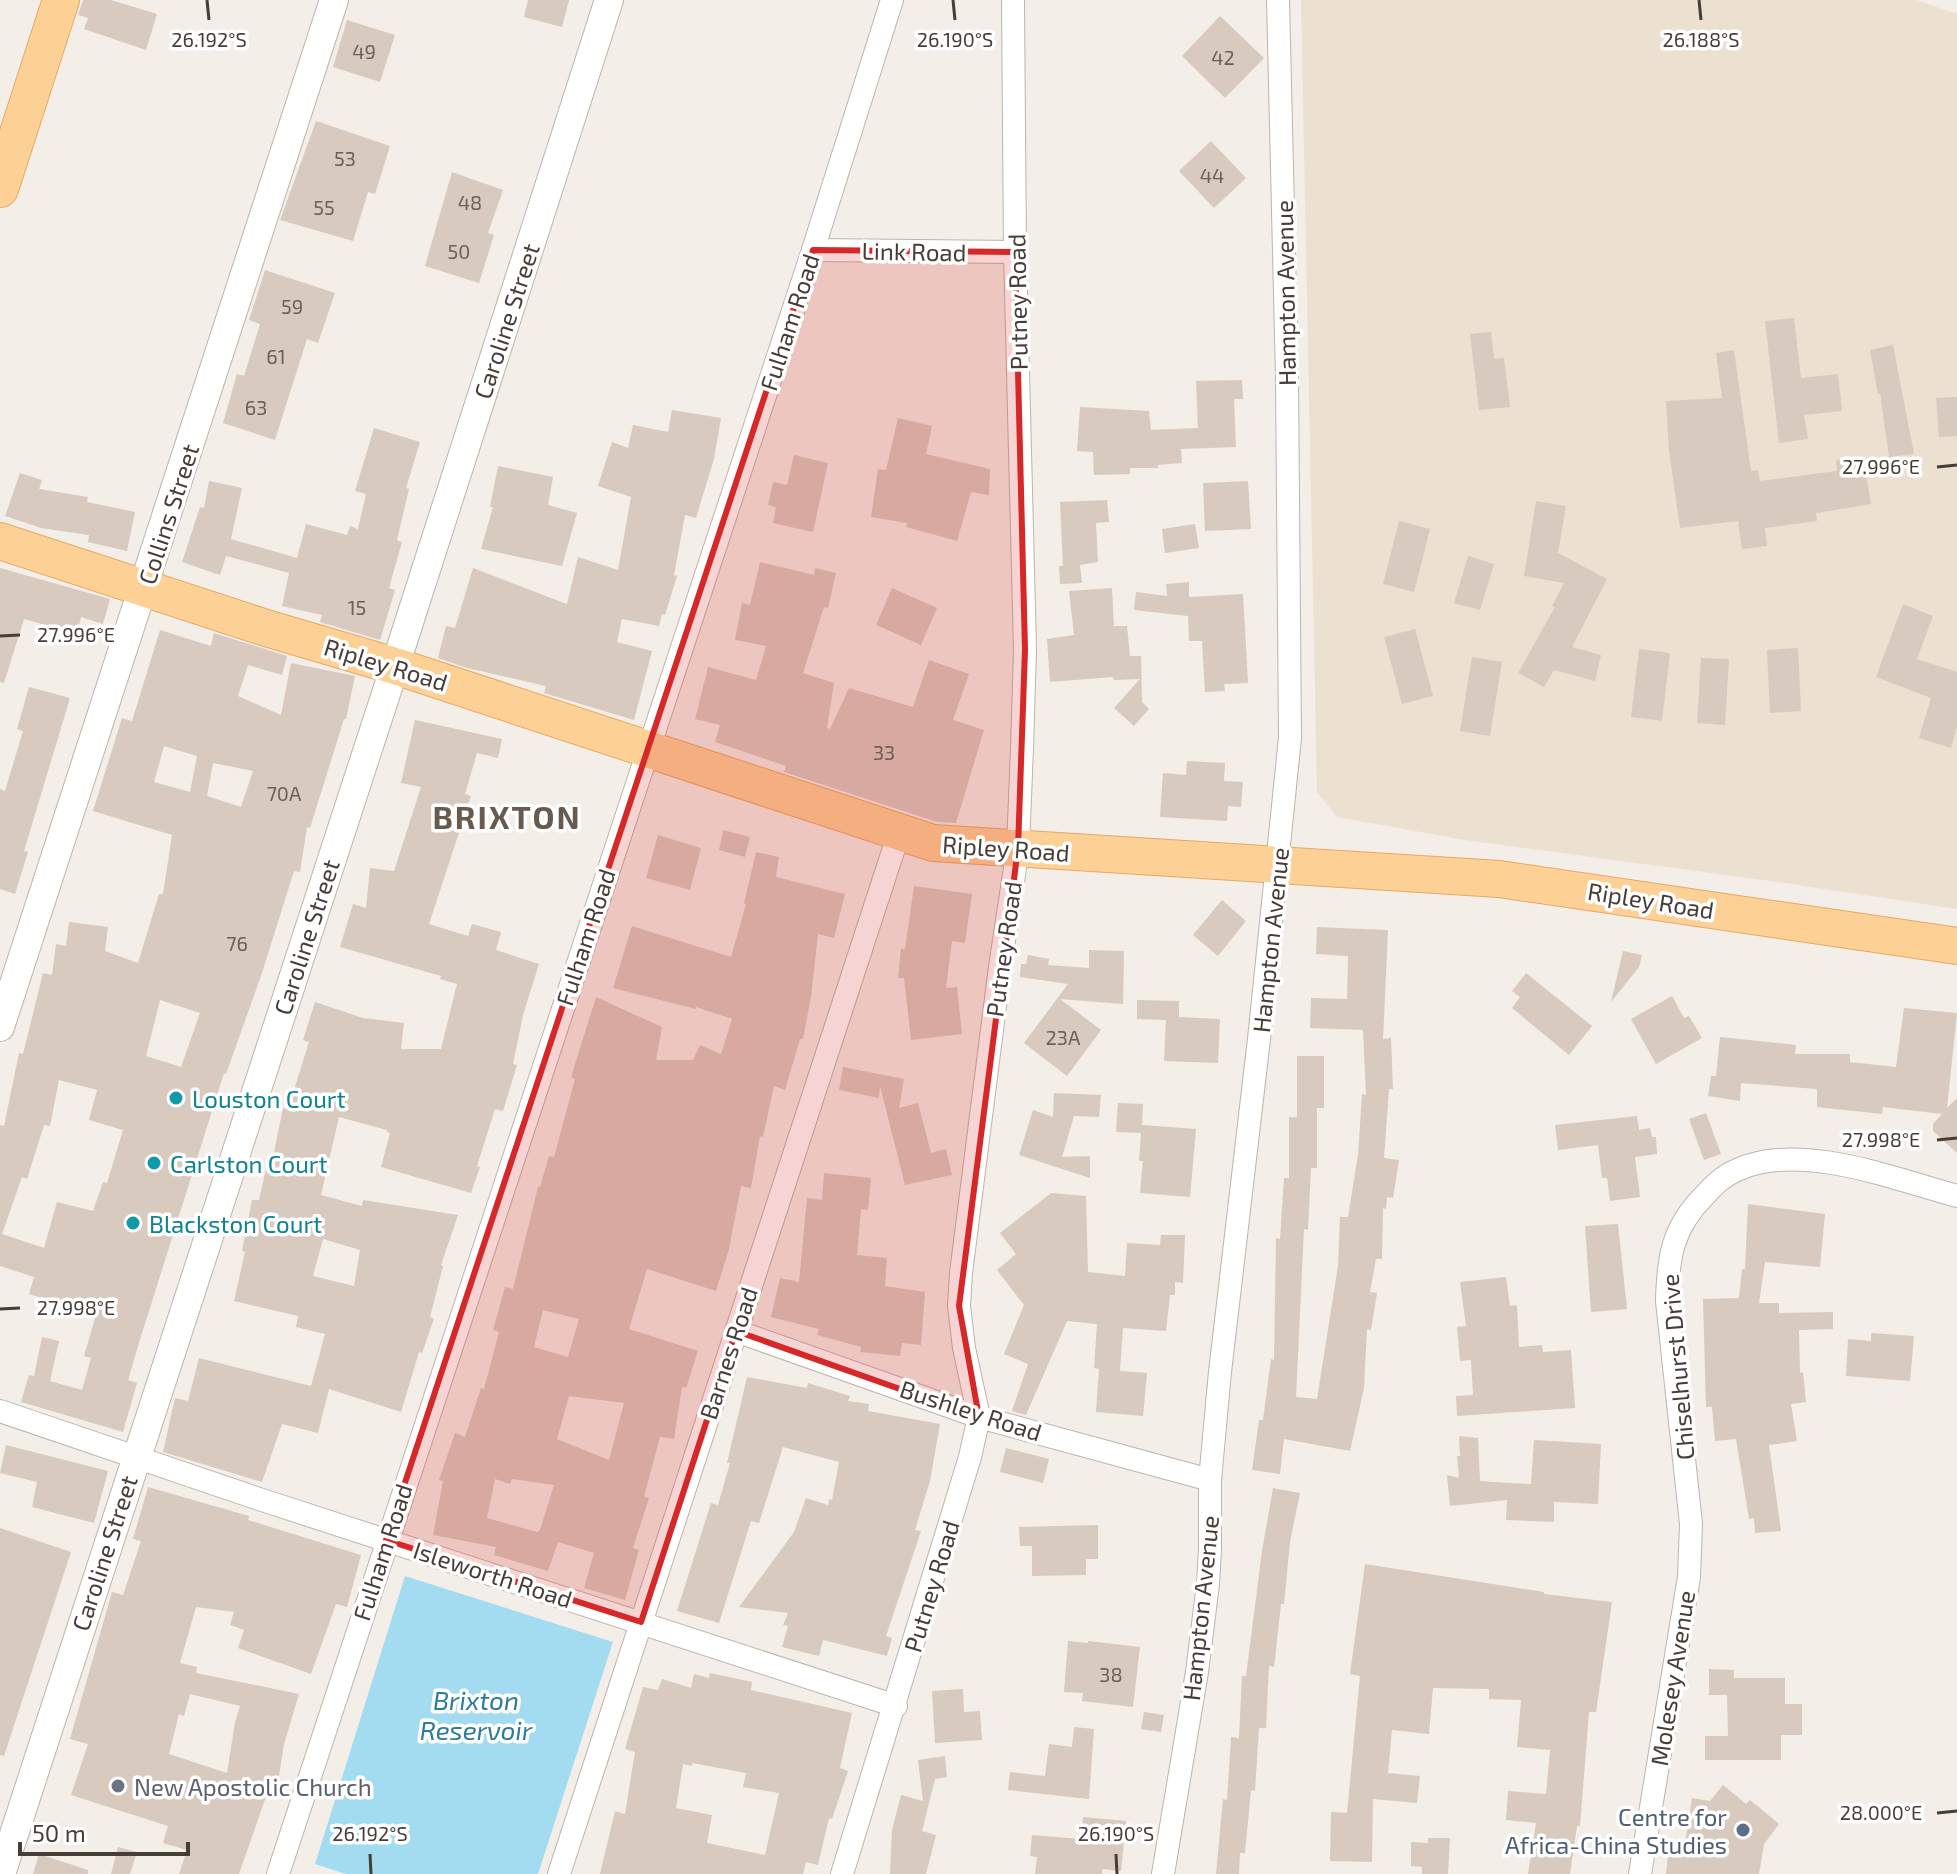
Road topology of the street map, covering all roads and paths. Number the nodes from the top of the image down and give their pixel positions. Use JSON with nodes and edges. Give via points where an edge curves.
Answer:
{"nodes":[{"id":1,"x":39,"y":0,"type":"edge"},
{"id":2,"x":61,"y":0,"type":"edge"},
{"id":3,"x":334,"y":0,"type":"edge"},
{"id":4,"x":609,"y":0,"type":"edge"},
{"id":5,"x":892,"y":0,"type":"edge"},
{"id":6,"x":1013,"y":0,"type":"edge"},
{"id":7,"x":1278,"y":0,"type":"edge"},
{"id":8,"x":0,"y":122,"type":"edge"},
{"id":9,"x":0,"y":189,"type":"edge"},
{"id":10,"x":813,"y":250,"type":"junction"},
{"id":11,"x":1015,"y":252,"type":"junction"},
{"id":12,"x":0,"y":541,"type":"edge"},
{"id":13,"x":144,"y":587,"type":"junction"},
{"id":14,"x":395,"y":666,"type":"junction"},
{"id":15,"x":647,"y":750,"type":"junction"},
{"id":16,"x":899,"y":833,"type":"junction"},
{"id":17,"x":1018,"y":848,"type":"junction"},
{"id":18,"x":1277,"y":866,"type":"junction"},
{"id":19,"x":1957,"y":946,"type":"edge"},
{"id":20,"x":0,"y":1027,"type":"edge"},
{"id":21,"x":1957,"y":1196,"type":"edge"},
{"id":22,"x":736,"y":1331,"type":"junction"},
{"id":23,"x":0,"y":1411,"type":"edge"},
{"id":24,"x":979,"y":1417,"type":"junction"},
{"id":25,"x":135,"y":1457,"type":"junction"},
{"id":26,"x":1210,"y":1480,"type":"junction"},
{"id":27,"x":386,"y":1540,"type":"junction"},
{"id":28,"x":1689,"y":1577,"type":"joint"},
{"id":29,"x":641,"y":1622,"type":"junction"},
{"id":30,"x":896,"y":1706,"type":"junction"},
{"id":31,"x":1,"y":1874,"type":"edge"},
{"id":32,"x":278,"y":1874,"type":"edge"},
{"id":33,"x":559,"y":1874,"type":"edge"},
{"id":34,"x":842,"y":1874,"type":"edge"},
{"id":35,"x":1163,"y":1874,"type":"edge"},
{"id":36,"x":1640,"y":1874,"type":"edge"}],
"edges":[{"from":1,"to":8,"type":"main road"},
{"from":2,"to":9,"type":"main road"},
{"from":3,"to":13,"type":"street","name":"Collins Street"},
{"from":4,"to":14,"type":"street","name":"Caroline Street"},
{"from":5,"to":10,"type":"street","name":"Fulham Road"},
{"from":6,"to":11,"type":"street","name":"Putney Road"},
{"from":7,"to":18,"type":"street","name":"Hampton Avenue","via":[[1291,652],[1290,738]]},
{"from":10,"to":11,"type":"street","name":"Link Road"},
{"from":10,"to":15,"type":"street","name":"Fulham Road"},
{"from":11,"to":17,"type":"street","name":"Putney Road","via":[[1025,650]]},
{"from":12,"to":13,"type":"main road","name":"Ripley Road"},
{"from":13,"to":14,"type":"main road","name":"Ripley Road"},
{"from":13,"to":20,"type":"street","name":"Collins Street"},
{"from":14,"to":15,"type":"main road","name":"Ripley Road"},
{"from":14,"to":25,"type":"street","name":"Caroline Street"},
{"from":15,"to":16,"type":"main road","name":"Ripley Road"},
{"from":15,"to":27,"type":"street","name":"Fulham Road"},
{"from":16,"to":17,"type":"main road","name":"Ripley Road","via":[[955,846]]},
{"from":16,"to":22,"type":"street","name":"Barnes Road"},
{"from":17,"to":18,"type":"main road","name":"Ripley Road"},
{"from":17,"to":24,"type":"street","name":"Putney Road","via":[[961,1273],[964,1348]]},
{"from":18,"to":19,"type":"main road","name":"Ripley Road","via":[[1539,883]]},
{"from":18,"to":26,"type":"street","name":"Hampton Avenue"},
{"from":21,"to":28,"type":"street","name":"Chiselhurst Drive","via":[[1861,1170],[1789,1159],[1738,1169],[1690,1210],[1676,1234],[1668,1265],[1667,1301],[1691,1524]]},
{"from":22,"to":24,"type":"street","name":"Bushley Road"},
{"from":22,"to":29,"type":"street","name":"Barnes Road"},
{"from":23,"to":25,"type":"street","name":"Isleworth Road"},
{"from":24,"to":26,"type":"street","name":"Bushley Road"},
{"from":24,"to":30,"type":"street","name":"Putney Road"},
{"from":25,"to":27,"type":"street","name":"Isleworth Road"},
{"from":25,"to":31,"type":"street","name":"Caroline Street"},
{"from":26,"to":35,"type":"street","name":"Hampton Avenue","via":[[1208,1584]]},
{"from":27,"to":29,"type":"street","name":"Isleworth Road"},
{"from":27,"to":32,"type":"street","name":"Fulham Road"},
{"from":28,"to":36,"type":"street","name":"Molesey Avenue"},
{"from":29,"to":30,"type":"street","name":"Isleworth Road"},
{"from":29,"to":33,"type":"street","name":"Barnes Road"},
{"from":30,"to":34,"type":"street","name":"Putney Road"}]}
